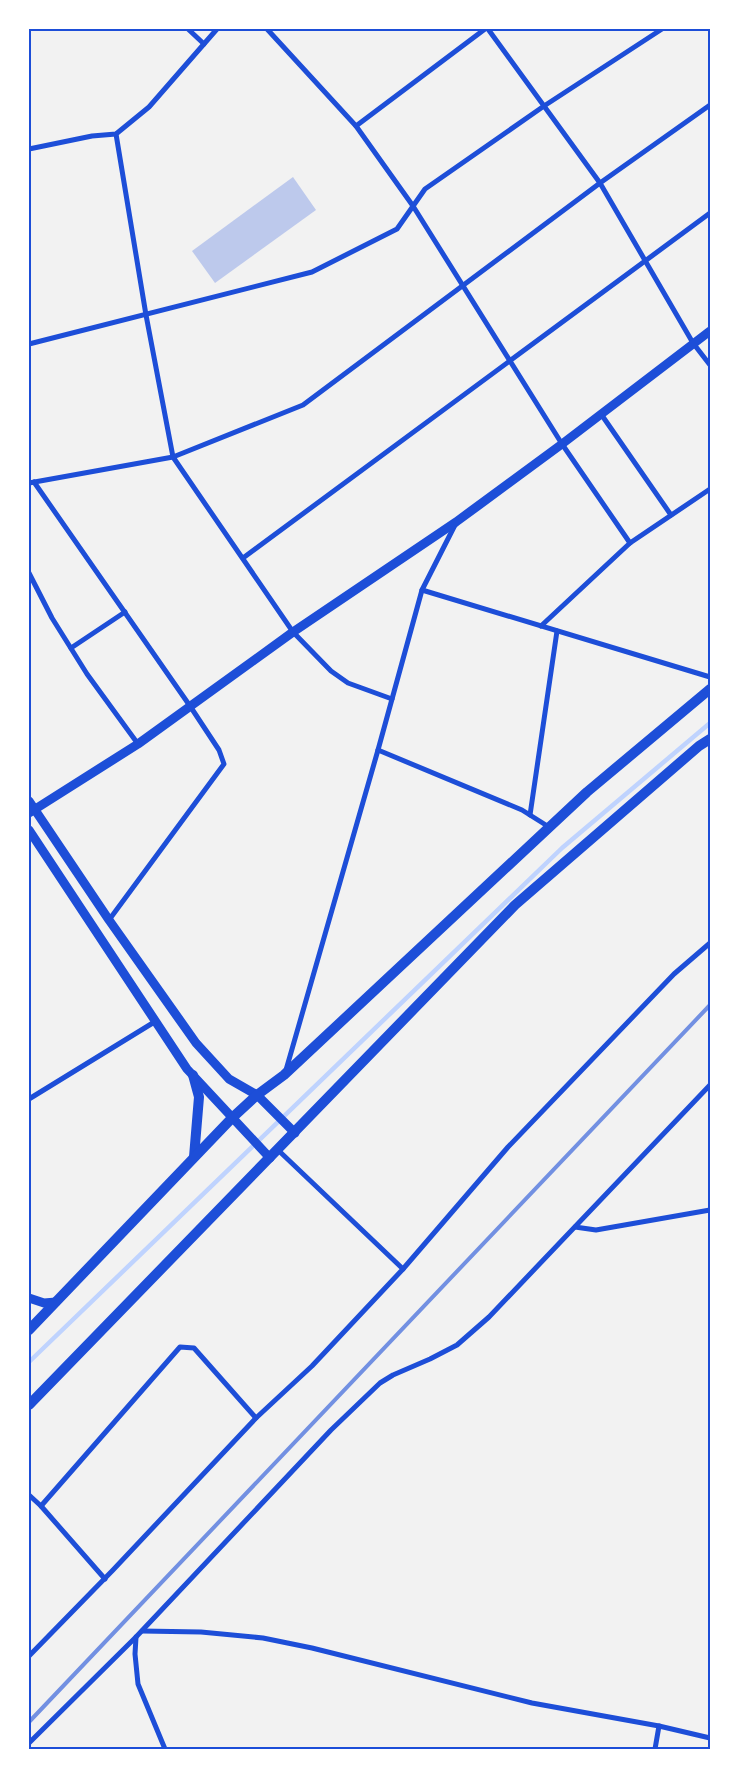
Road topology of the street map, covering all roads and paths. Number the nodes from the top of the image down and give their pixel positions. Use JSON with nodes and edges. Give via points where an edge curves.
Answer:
{"nodes":[{"id":1,"x":188,"y":29,"type":"edge"},
{"id":2,"x":218,"y":29,"type":"edge"},
{"id":3,"x":267,"y":29,"type":"edge"},
{"id":4,"x":486,"y":29,"type":"edge"},
{"id":5,"x":662,"y":29,"type":"edge"},
{"id":6,"x":204,"y":44,"type":"junction"},
{"id":7,"x":710,"y":105,"type":"edge"},
{"id":8,"x":544,"y":106,"type":"junction"},
{"id":9,"x":356,"y":126,"type":"junction"},
{"id":10,"x":116,"y":134,"type":"junction"},
{"id":11,"x":29,"y":149,"type":"edge"},
{"id":12,"x":600,"y":183,"type":"junction"},
{"id":13,"x":413,"y":206,"type":"junction"},
{"id":14,"x":710,"y":213,"type":"edge"},
{"id":15,"x":646,"y":261,"type":"junction"},
{"id":16,"x":463,"y":286,"type":"junction"},
{"id":17,"x":146,"y":315,"type":"junction"},
{"id":18,"x":710,"y":331,"type":"edge"},
{"id":19,"x":693,"y":343,"type":"junction"},
{"id":20,"x":29,"y":344,"type":"edge"},
{"id":21,"x":510,"y":361,"type":"junction"},
{"id":22,"x":710,"y":364,"type":"edge"},
{"id":23,"x":601,"y":414,"type":"junction"},
{"id":24,"x":562,"y":444,"type":"junction"},
{"id":25,"x":173,"y":457,"type":"junction"},
{"id":26,"x":31,"y":483,"type":"edge"},
{"id":27,"x":710,"y":489,"type":"edge"},
{"id":28,"x":672,"y":516,"type":"junction"},
{"id":29,"x":456,"y":522,"type":"junction"},
{"id":30,"x":630,"y":543,"type":"junction"},
{"id":31,"x":243,"y":558,"type":"junction"},
{"id":32,"x":29,"y":573,"type":"edge"},
{"id":33,"x":422,"y":590,"type":"junction"},
{"id":34,"x":125,"y":612,"type":"junction"},
{"id":35,"x":541,"y":626,"type":"junction"},
{"id":36,"x":557,"y":631,"type":"junction"},
{"id":37,"x":293,"y":632,"type":"junction"},
{"id":38,"x":71,"y":648,"type":"junction"},
{"id":39,"x":710,"y":677,"type":"edge"},
{"id":40,"x":710,"y":689,"type":"edge"},
{"id":41,"x":392,"y":699,"type":"junction"},
{"id":42,"x":190,"y":706,"type":"junction"},
{"id":43,"x":710,"y":739,"type":"edge"},
{"id":44,"x":138,"y":744,"type":"junction"},
{"id":45,"x":378,"y":750,"type":"junction"},
{"id":46,"x":29,"y":801,"type":"edge"},
{"id":47,"x":32,"y":811,"type":"edge"},
{"id":48,"x":530,"y":814,"type":"junction"},
{"id":49,"x":549,"y":827,"type":"junction"},
{"id":50,"x":29,"y":830,"type":"edge"},
{"id":51,"x":109,"y":920,"type":"junction"},
{"id":52,"x":710,"y":943,"type":"edge"},
{"id":53,"x":156,"y":1021,"type":"junction"},
{"id":54,"x":284,"y":1075,"type":"junction"},
{"id":55,"x":193,"y":1076,"type":"junction"},
{"id":56,"x":710,"y":1085,"type":"edge"},
{"id":57,"x":258,"y":1095,"type":"junction"},
{"id":58,"x":29,"y":1099,"type":"edge"},
{"id":59,"x":232,"y":1118,"type":"junction"},
{"id":60,"x":295,"y":1133,"type":"junction"},
{"id":61,"x":278,"y":1150,"type":"junction"},
{"id":62,"x":194,"y":1157,"type":"junction"},
{"id":63,"x":270,"y":1158,"type":"junction"},
{"id":64,"x":710,"y":1210,"type":"edge"},
{"id":65,"x":575,"y":1228,"type":"junction"},
{"id":66,"x":402,"y":1269,"type":"junction"},
{"id":67,"x":29,"y":1298,"type":"edge"},
{"id":68,"x":56,"y":1302,"type":"junction"},
{"id":69,"x":29,"y":1330,"type":"edge"},
{"id":70,"x":29,"y":1405,"type":"edge"},
{"id":71,"x":256,"y":1418,"type":"junction"},
{"id":72,"x":29,"y":1495,"type":"edge"},
{"id":73,"x":41,"y":1506,"type":"junction"},
{"id":74,"x":105,"y":1578,"type":"junction"},
{"id":75,"x":142,"y":1631,"type":"junction"},
{"id":76,"x":136,"y":1637,"type":"junction"},
{"id":77,"x":29,"y":1656,"type":"edge"},
{"id":78,"x":658,"y":1726,"type":"junction"},
{"id":79,"x":710,"y":1738,"type":"edge"},
{"id":80,"x":29,"y":1743,"type":"edge"},
{"id":81,"x":165,"y":1749,"type":"edge"},
{"id":82,"x":654,"y":1749,"type":"edge"}],
"edges":[{"from":1,"to":6,"type":"street"},
{"from":2,"to":6,"type":"street"},
{"from":3,"to":9,"type":"street"},
{"from":4,"to":8,"type":"street"},
{"from":4,"to":9,"type":"street"},
{"from":5,"to":8,"type":"street"},
{"from":6,"to":10,"type":"street","via":[[149,107]]},
{"from":7,"to":12,"type":"street"},
{"from":8,"to":12,"type":"street"},
{"from":8,"to":13,"type":"street","via":[[425,189]]},
{"from":9,"to":13,"type":"street"},
{"from":10,"to":11,"type":"street"},
{"from":10,"to":17,"type":"street"},
{"from":12,"to":15,"type":"street"},
{"from":12,"to":16,"type":"street"},
{"from":13,"to":16,"type":"street"},
{"from":13,"to":17,"type":"street","via":[[397,229],[312,272]]},
{"from":14,"to":15,"type":"street"},
{"from":15,"to":19,"type":"street"},
{"from":15,"to":21,"type":"street"},
{"from":16,"to":21,"type":"street"},
{"from":16,"to":25,"type":"street","via":[[302,405]]},
{"from":17,"to":20,"type":"street"},
{"from":17,"to":25,"type":"street"},
{"from":18,"to":19,"type":"street"},
{"from":19,"to":22,"type":"street"},
{"from":19,"to":23,"type":"street"},
{"from":21,"to":24,"type":"street"},
{"from":21,"to":31,"type":"street"},
{"from":23,"to":24,"type":"street"},
{"from":23,"to":28,"type":"street"},
{"from":24,"to":29,"type":"street"},
{"from":24,"to":30,"type":"street"},
{"from":25,"to":26,"type":"street"},
{"from":25,"to":31,"type":"street"},
{"from":26,"to":34,"type":"street"},
{"from":27,"to":28,"type":"street"},
{"from":28,"to":30,"type":"street"},
{"from":29,"to":33,"type":"street"},
{"from":29,"to":37,"type":"street"},
{"from":30,"to":35,"type":"street"},
{"from":31,"to":37,"type":"street"},
{"from":32,"to":38,"type":"street"},
{"from":33,"to":35,"type":"street"},
{"from":33,"to":41,"type":"street"},
{"from":34,"to":38,"type":"street"},
{"from":34,"to":42,"type":"street"},
{"from":35,"to":36,"type":"street"},
{"from":36,"to":39,"type":"street"},
{"from":36,"to":48,"type":"street"},
{"from":37,"to":41,"type":"street","via":[[331,671],[348,683]]},
{"from":37,"to":42,"type":"street"},
{"from":38,"to":44,"type":"street"},
{"from":40,"to":49,"type":"main road"},
{"from":41,"to":45,"type":"street"},
{"from":42,"to":44,"type":"street"},
{"from":42,"to":51,"type":"street","via":[[219,750],[224,764]]},
{"from":43,"to":60,"type":"main road","via":[[515,905]]},
{"from":44,"to":47,"type":"street"},
{"from":45,"to":48,"type":"street"},
{"from":45,"to":54,"type":"street"},
{"from":46,"to":47,"type":"street"},
{"from":47,"to":51,"type":"street"},
{"from":48,"to":49,"type":"street"},
{"from":49,"to":54,"type":"main road"},
{"from":50,"to":53,"type":"street"},
{"from":51,"to":57,"type":"street","via":[[196,1043],[229,1079]]},
{"from":52,"to":66,"type":"street","via":[[674,974],[508,1147]]},
{"from":53,"to":55,"type":"street"},
{"from":53,"to":58,"type":"street"},
{"from":54,"to":57,"type":"main road"},
{"from":55,"to":59,"type":"street"},
{"from":55,"to":62,"type":"main road","via":[[199,1097]]},
{"from":56,"to":65,"type":"street"},
{"from":57,"to":59,"type":"main road"},
{"from":57,"to":60,"type":"street"},
{"from":59,"to":62,"type":"main road"},
{"from":59,"to":63,"type":"street"},
{"from":60,"to":61,"type":"main road"},
{"from":61,"to":63,"type":"main road"},
{"from":61,"to":66,"type":"street"},
{"from":62,"to":68,"type":"main road"},
{"from":63,"to":70,"type":"main road"},
{"from":64,"to":65,"type":"street","via":[[596,1230]]},
{"from":65,"to":75,"type":"street","via":[[489,1317],[457,1345],[393,1374],[380,1384],[331,1430]]},
{"from":66,"to":71,"type":"street","via":[[312,1366]]},
{"from":67,"to":68,"type":"street"},
{"from":68,"to":69,"type":"main road"},
{"from":71,"to":73,"type":"street","via":[[194,1348],[180,1347]]},
{"from":71,"to":74,"type":"street"},
{"from":72,"to":73,"type":"street"},
{"from":73,"to":74,"type":"street"},
{"from":74,"to":77,"type":"street"},
{"from":75,"to":76,"type":"street"},
{"from":75,"to":78,"type":"street","via":[[262,1638],[532,1703]]},
{"from":76,"to":80,"type":"street"},
{"from":76,"to":81,"type":"street","via":[[138,1684]]},
{"from":78,"to":79,"type":"street"},
{"from":78,"to":82,"type":"street"}]}
